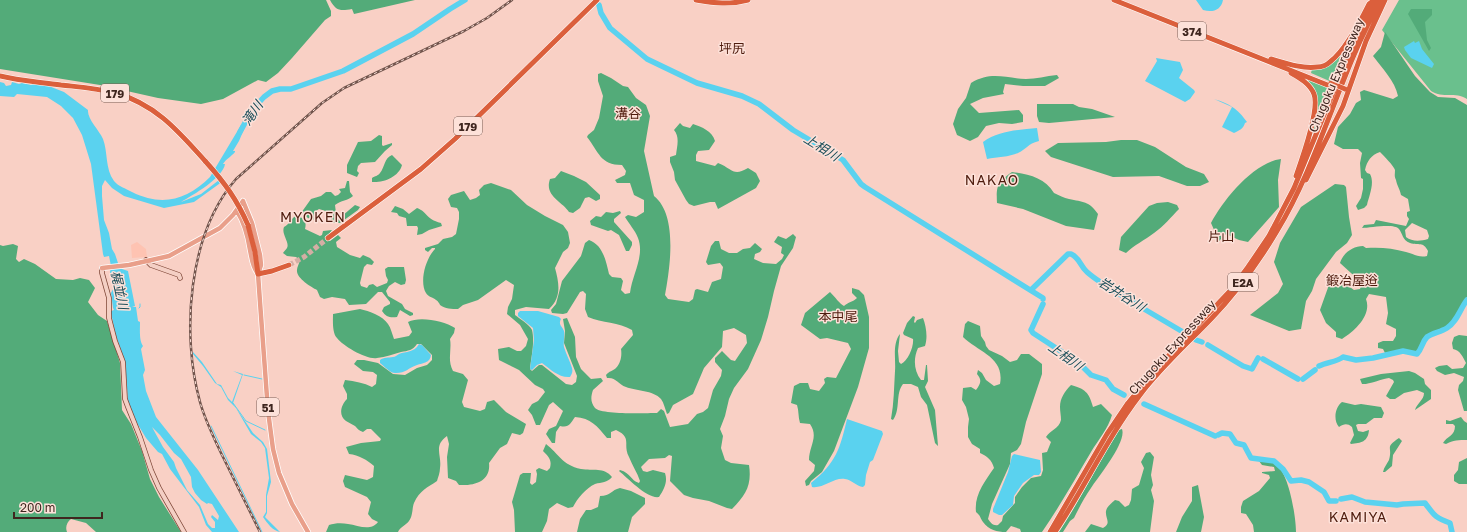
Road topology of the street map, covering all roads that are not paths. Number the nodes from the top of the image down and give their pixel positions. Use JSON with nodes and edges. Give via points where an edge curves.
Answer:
{"nodes":[{"id":1,"x":597,"y":0,"type":"edge"},
{"id":2,"x":696,"y":0,"type":"edge"},
{"id":3,"x":748,"y":0,"type":"edge"},
{"id":4,"x":1114,"y":0,"type":"edge"},
{"id":5,"x":1122,"y":0,"type":"edge"},
{"id":6,"x":1375,"y":0,"type":"edge"},
{"id":7,"x":1381,"y":0,"type":"edge"},
{"id":8,"x":1385,"y":0,"type":"edge"},
{"id":9,"x":1270,"y":61,"type":"junction"},
{"id":10,"x":0,"y":76,"type":"edge"},
{"id":11,"x":1346,"y":91,"type":"junction"},
{"id":12,"x":1292,"y":205,"type":"junction"},
{"id":13,"x":237,"y":211,"type":"junction"},
{"id":14,"x":1276,"y":224,"type":"junction"},
{"id":15,"x":328,"y":238,"type":"tunnel mouth"},
{"id":16,"x":146,"y":260,"type":"junction"},
{"id":17,"x":289,"y":265,"type":"tunnel mouth"},
{"id":18,"x":103,"y":268,"type":"joint"},
{"id":19,"x":258,"y":274,"type":"junction"},
{"id":20,"x":180,"y":278,"type":"dead end"},
{"id":21,"x":184,"y":532,"type":"edge"},
{"id":22,"x":308,"y":532,"type":"edge"},
{"id":23,"x":1050,"y":532,"type":"edge"},
{"id":24,"x":1055,"y":532,"type":"edge"}],
"edges":[{"from":1,"to":15,"type":"highway","number":"179","via":[[421,169]]},
{"from":2,"to":3,"type":"highway","via":[[720,4]]},
{"from":4,"to":9,"type":"highway","number":"374"},
{"from":5,"to":9,"type":"highway","number":"374"},
{"from":6,"to":9,"type":"highway","via":[[1369,4],[1339,52],[1328,64],[1309,68]]},
{"from":6,"to":14,"type":"highway","name":"Chugoku Expressway","number":"E2A","via":[[1349,54],[1299,177]]},
{"from":7,"to":12,"type":"highway","name":"Chugoku Expressway","number":"E2A","via":[[1353,55]]},
{"from":8,"to":11,"type":"highway","via":[[1372,26],[1352,85]]},
{"from":9,"to":11,"type":"highway","bridge":true},
{"from":9,"to":14,"type":"highway","via":[[1307,84],[1316,102],[1298,171]]},
{"from":10,"to":19,"type":"highway","number":"179","bridge":true,"via":[[115,93],[149,107],[168,122],[223,180],[235,197],[248,225]]},
{"from":11,"to":12,"type":"highway","via":[[1347,98],[1336,122]]},
{"from":12,"to":24,"type":"highway","name":"Chugoku Expressway","number":"E2A","via":[[1266,250],[1244,281],[1139,396],[1107,444]]},
{"from":13,"to":16,"type":"main road","number":"51","via":[[214,232],[169,256]]},
{"from":13,"to":19,"type":"main road","number":"51","via":[[244,225],[252,267]]},
{"from":13,"to":19,"type":"main road","number":"51","via":[[243,201],[258,244],[261,265]]},
{"from":14,"to":23,"type":"highway","name":"Chugoku Expressway","number":"E2A","via":[[1230,291],[1155,370],[1128,403]]},
{"from":16,"to":18,"type":"main road","number":"51"},
{"from":16,"to":20,"type":"main road","via":[[151,265],[179,275]]},
{"from":17,"to":19,"type":"highway"},
{"from":18,"to":21,"type":"main road","via":[[109,298],[109,318],[123,362],[125,399],[151,470]]},
{"from":19,"to":22,"type":"main road","number":"51","via":[[273,449],[279,473],[292,504]]}]}
